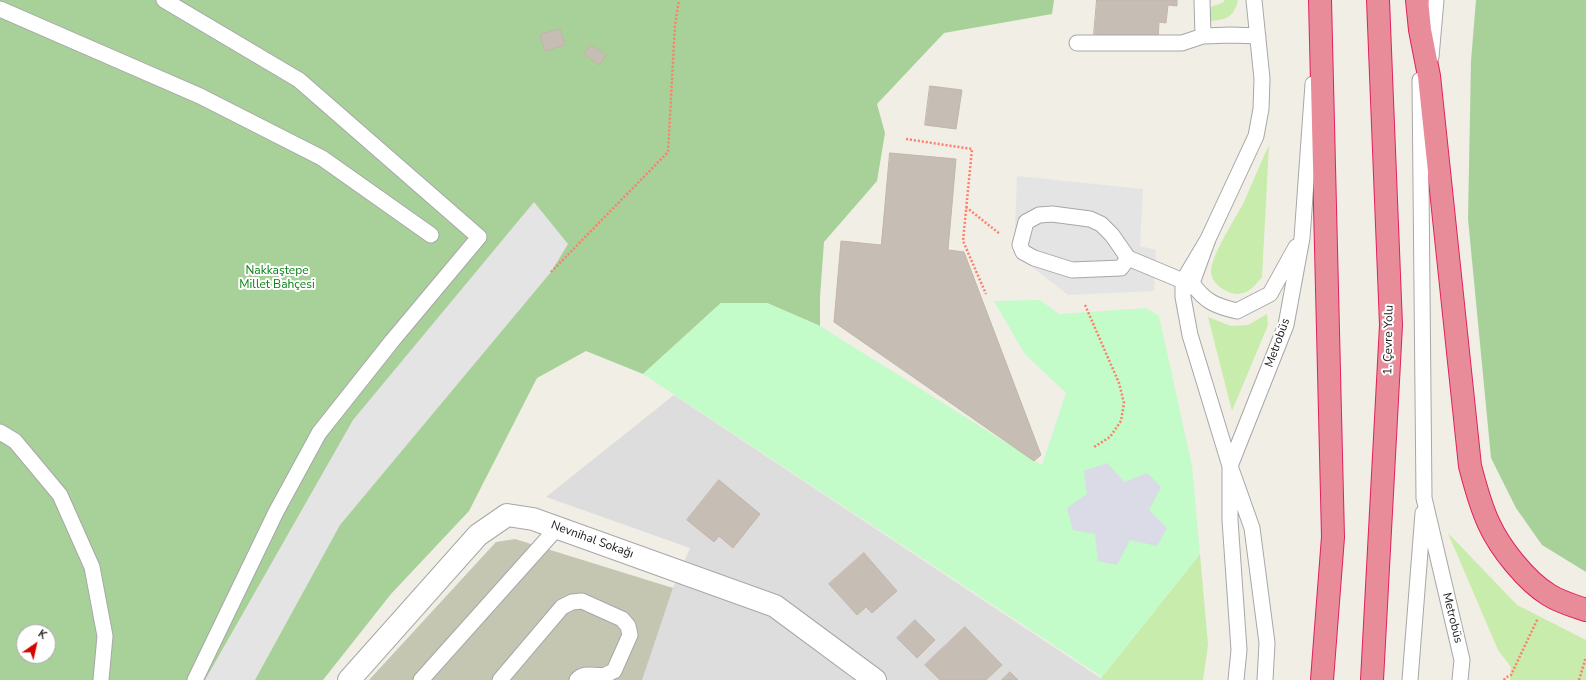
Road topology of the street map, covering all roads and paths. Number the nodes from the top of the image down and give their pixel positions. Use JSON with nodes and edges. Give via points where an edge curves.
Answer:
{"nodes":[{"id":1,"x":164,"y":0,"type":"edge"},
{"id":2,"x":679,"y":0,"type":"edge"},
{"id":3,"x":1202,"y":0,"type":"edge"},
{"id":4,"x":1254,"y":0,"type":"edge"},
{"id":5,"x":1319,"y":0,"type":"edge"},
{"id":6,"x":1378,"y":0,"type":"edge"},
{"id":7,"x":1417,"y":0,"type":"edge"},
{"id":8,"x":1436,"y":0,"type":"edge"},
{"id":9,"x":0,"y":9,"type":"edge"},
{"id":10,"x":1420,"y":30,"type":"junction"},
{"id":11,"x":1203,"y":36,"type":"junction"},
{"id":12,"x":1258,"y":36,"type":"junction"},
{"id":13,"x":1077,"y":43,"type":"dead end"},
{"id":14,"x":1429,"y":76,"type":"junction"},
{"id":15,"x":906,"y":139,"type":"dead end"},
{"id":16,"x":966,"y":207,"type":"junction"},
{"id":17,"x":431,"y":235,"type":"dead end"},
{"id":18,"x":1302,"y":238,"type":"junction"},
{"id":19,"x":1023,"y":252,"type":"junction"},
{"id":20,"x":1128,"y":258,"type":"junction"},
{"id":21,"x":551,"y":272,"type":"dead end"},
{"id":22,"x":1188,"y":282,"type":"junction"},
{"id":23,"x":986,"y":294,"type":"dead end"},
{"id":24,"x":1085,"y":305,"type":"dead end"},
{"id":25,"x":0,"y":432,"type":"edge"},
{"id":26,"x":1094,"y":447,"type":"dead end"},
{"id":27,"x":1230,"y":466,"type":"junction"},
{"id":28,"x":1424,"y":498,"type":"junction"},
{"id":29,"x":557,"y":528,"type":"junction"},
{"id":30,"x":1586,"y":610,"type":"edge"},
{"id":31,"x":1534,"y":627,"type":"dead end"},
{"id":32,"x":1586,"y":657,"type":"edge"},
{"id":33,"x":101,"y":680,"type":"edge"},
{"id":34,"x":195,"y":680,"type":"edge"},
{"id":35,"x":349,"y":680,"type":"edge"},
{"id":36,"x":421,"y":680,"type":"edge"},
{"id":37,"x":500,"y":680,"type":"edge"},
{"id":38,"x":577,"y":680,"type":"edge"},
{"id":39,"x":875,"y":680,"type":"edge"},
{"id":40,"x":1236,"y":680,"type":"edge"},
{"id":41,"x":1265,"y":680,"type":"edge"},
{"id":42,"x":1322,"y":680,"type":"edge"},
{"id":43,"x":1372,"y":680,"type":"edge"},
{"id":44,"x":1410,"y":680,"type":"edge"},
{"id":45,"x":1460,"y":680,"type":"edge"},
{"id":46,"x":1504,"y":680,"type":"edge"},
{"id":47,"x":1579,"y":680,"type":"edge"}],
"edges":[{"from":1,"to":34,"type":"lane","via":[[299,80],[479,237],[319,433],[276,512]]},
{"from":2,"to":21,"type":"path","via":[[675,25],[668,152]]},
{"from":3,"to":11,"type":"lane"},
{"from":4,"to":12,"type":"lane"},
{"from":5,"to":18,"type":"lane","name":"Metrobüs"},
{"from":5,"to":42,"type":"highway","via":[[1333,537]]},
{"from":6,"to":43,"type":"highway","name":"1. Çevre Yolu","via":[[1391,325]]},
{"from":7,"to":10,"type":"highway"},
{"from":8,"to":14,"type":"lane"},
{"from":9,"to":17,"type":"lane","via":[[200,96],[322,158]]},
{"from":10,"to":14,"type":"highway"},
{"from":10,"to":28,"type":"lane","name":"Metrobüs"},
{"from":11,"to":12,"type":"lane"},
{"from":11,"to":13,"type":"lane","via":[[1182,43]]},
{"from":12,"to":22,"type":"lane","via":[[1262,79],[1261,109],[1256,136]]},
{"from":14,"to":30,"type":"highway","via":[[1470,466],[1481,504],[1489,525],[1520,570],[1549,595]]},
{"from":15,"to":16,"type":"path","via":[[972,149]]},
{"from":16,"to":19,"type":"path"},
{"from":16,"to":23,"type":"path","via":[[963,241]]},
{"from":18,"to":22,"type":"lane","via":[[1270,294],[1237,311],[1219,306],[1200,295]]},
{"from":18,"to":27,"type":"lane","name":"Metrobüs","via":[[1286,325]]},
{"from":19,"to":20,"type":"lane","via":[[1049,264],[1072,270],[1121,268]]},
{"from":19,"to":20,"type":"lane","via":[[1020,245],[1026,222],[1039,215],[1052,214],[1090,219],[1101,224]]},
{"from":20,"to":22,"type":"lane"},
{"from":22,"to":27,"type":"lane","via":[[1184,297],[1190,335]]},
{"from":24,"to":26,"type":"path","via":[[1119,383],[1124,403],[1121,421],[1110,437]]},
{"from":25,"to":33,"type":"lane","via":[[15,441],[60,495],[92,567],[105,636]]},
{"from":27,"to":40,"type":"lane","name":"Metrobüs","via":[[1230,520],[1239,650]]},
{"from":27,"to":41,"type":"lane","via":[[1252,528],[1267,643]]},
{"from":28,"to":44,"type":"lane"},
{"from":28,"to":45,"type":"lane","name":"Metrobüs","via":[[1462,660]]},
{"from":29,"to":35,"type":"street","name":"Nevnihal Sokağı","via":[[533,519],[507,515],[478,535]]},
{"from":29,"to":36,"type":"lane"},
{"from":29,"to":39,"type":"street","name":"Nevnihal Sokağı","via":[[775,606]]},
{"from":31,"to":46,"type":"path","via":[[1511,675]]},
{"from":32,"to":47,"type":"path"},
{"from":37,"to":38,"type":"lane","via":[[562,607],[582,601],[622,619],[628,626],[630,636],[614,671],[605,675],[580,676]]}]}
